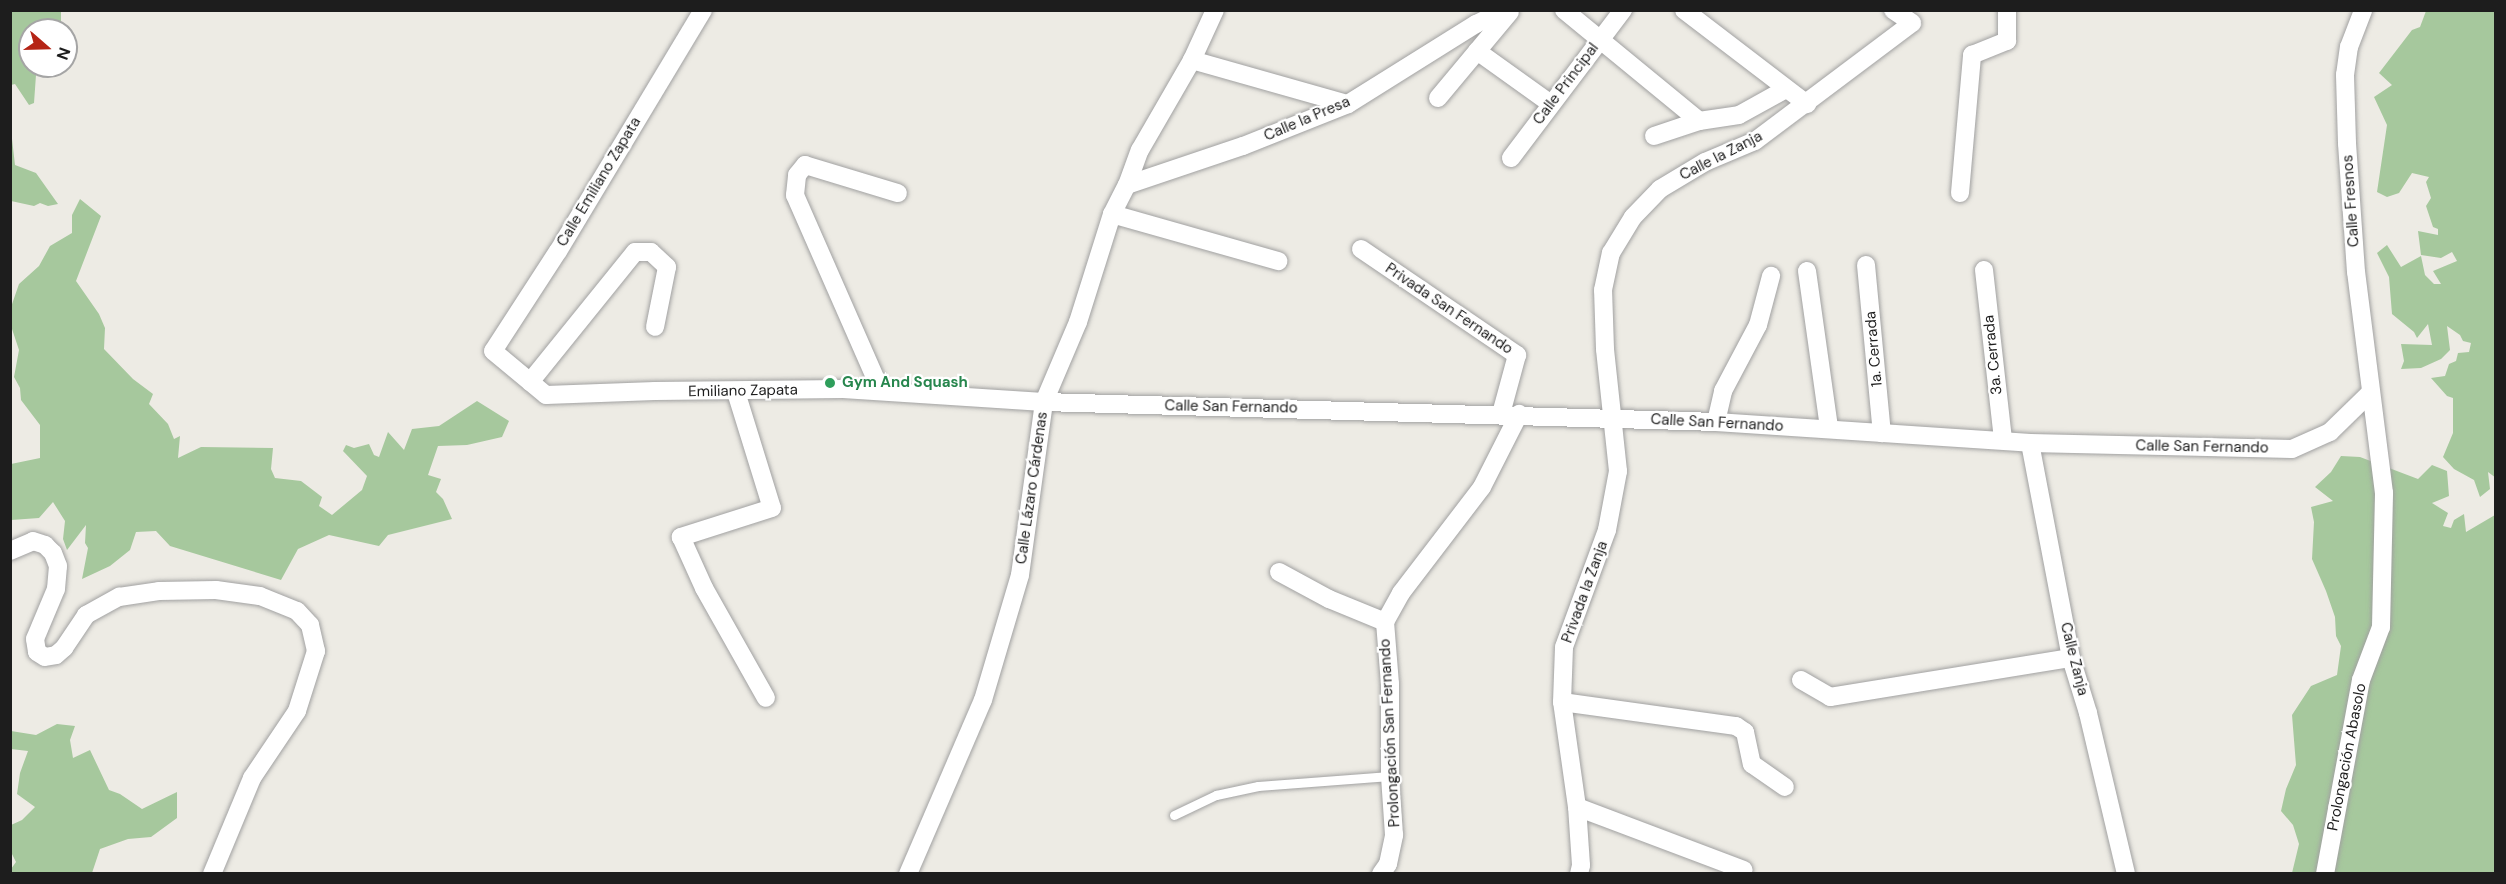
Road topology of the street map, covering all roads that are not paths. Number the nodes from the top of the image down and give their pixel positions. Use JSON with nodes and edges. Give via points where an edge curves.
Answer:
{"nodes":[{"id":1,"x":703,"y":10,"type":"edge"},
{"id":2,"x":1215,"y":10,"type":"edge"},
{"id":3,"x":1505,"y":10,"type":"edge"},
{"id":4,"x":1511,"y":10,"type":"edge"},
{"id":5,"x":1564,"y":10,"type":"edge"},
{"id":6,"x":1623,"y":10,"type":"edge"},
{"id":7,"x":1684,"y":10,"type":"edge"},
{"id":8,"x":1893,"y":10,"type":"edge"},
{"id":9,"x":2007,"y":10,"type":"edge"},
{"id":10,"x":2363,"y":10,"type":"edge"},
{"id":11,"x":1911,"y":17,"type":"edge"},
{"id":12,"x":1600,"y":39,"type":"junction"},
{"id":13,"x":1477,"y":51,"type":"junction"},
{"id":14,"x":1192,"y":60,"type":"junction"},
{"id":15,"x":1786,"y":89,"type":"junction"},
{"id":16,"x":1438,"y":98,"type":"dead end"},
{"id":17,"x":1348,"y":104,"type":"junction"},
{"id":18,"x":1551,"y":104,"type":"junction"},
{"id":19,"x":1807,"y":104,"type":"junction"},
{"id":20,"x":1699,"y":121,"type":"junction"},
{"id":21,"x":1654,"y":136,"type":"dead end"},
{"id":22,"x":1511,"y":158,"type":"dead end"},
{"id":23,"x":1127,"y":185,"type":"junction"},
{"id":24,"x":898,"y":193,"type":"dead end"},
{"id":25,"x":1960,"y":193,"type":"dead end"},
{"id":26,"x":1112,"y":214,"type":"junction"},
{"id":27,"x":1361,"y":249,"type":"dead end"},
{"id":28,"x":1278,"y":261,"type":"dead end"},
{"id":29,"x":1866,"y":265,"type":"dead end"},
{"id":30,"x":1984,"y":270,"type":"dead end"},
{"id":31,"x":1807,"y":271,"type":"dead end"},
{"id":32,"x":1771,"y":276,"type":"dead end"},
{"id":33,"x":655,"y":327,"type":"dead end"},
{"id":34,"x":493,"y":351,"type":"joint"},
{"id":35,"x":530,"y":382,"type":"junction"},
{"id":36,"x":881,"y":391,"type":"junction"},
{"id":37,"x":736,"y":392,"type":"junction"},
{"id":38,"x":2370,"y":393,"type":"junction"},
{"id":39,"x":1044,"y":402,"type":"junction"},
{"id":40,"x":1510,"y":414,"type":"junction"},
{"id":41,"x":1612,"y":419,"type":"junction"},
{"id":42,"x":1716,"y":422,"type":"junction"},
{"id":43,"x":1829,"y":428,"type":"junction"},
{"id":44,"x":1882,"y":433,"type":"junction"},
{"id":45,"x":2003,"y":439,"type":"junction"},
{"id":46,"x":2030,"y":443,"type":"junction"},
{"id":47,"x":10,"y":551,"type":"edge"},
{"id":48,"x":1279,"y":572,"type":"dead end"},
{"id":49,"x":1384,"y":622,"type":"junction"},
{"id":50,"x":2070,"y":658,"type":"junction"},
{"id":51,"x":1801,"y":680,"type":"dead end"},
{"id":52,"x":766,"y":698,"type":"dead end"},
{"id":53,"x":1562,"y":702,"type":"junction"},
{"id":54,"x":1390,"y":776,"type":"junction"},
{"id":55,"x":1785,"y":787,"type":"dead end"},
{"id":56,"x":1577,"y":807,"type":"junction"},
{"id":57,"x":1174,"y":815,"type":"dead end"},
{"id":58,"x":1744,"y":870,"type":"dead end"},
{"id":59,"x":212,"y":873,"type":"edge"},
{"id":60,"x":908,"y":873,"type":"edge"},
{"id":61,"x":1381,"y":873,"type":"edge"},
{"id":62,"x":1579,"y":873,"type":"edge"},
{"id":63,"x":2126,"y":873,"type":"edge"},
{"id":64,"x":2325,"y":873,"type":"edge"}],
"edges":[{"from":1,"to":34,"type":"street","name":"Calle Emiliano Zapata"},
{"from":2,"to":14,"type":"street","name":"Calle Lázaro Cárdenas"},
{"from":3,"to":17,"type":"street","name":"Calle la Presa"},
{"from":4,"to":13,"type":"street"},
{"from":5,"to":12,"type":"street"},
{"from":6,"to":12,"type":"street","name":"Calle Principal"},
{"from":7,"to":15,"type":"street"},
{"from":8,"to":11,"type":"street"},
{"from":9,"to":25,"type":"street","via":[[2007,41],[1977,51],[1970,61]]},
{"from":10,"to":38,"type":"street","name":"Calle Fresnos","via":[[2349,47],[2345,75],[2356,272]]},
{"from":11,"to":19,"type":"street","name":"Calle la Zanja"},
{"from":12,"to":18,"type":"street","name":"Calle Principal"},
{"from":12,"to":20,"type":"street"},
{"from":13,"to":16,"type":"street"},
{"from":13,"to":18,"type":"street"},
{"from":14,"to":17,"type":"street"},
{"from":14,"to":23,"type":"street","name":"Calle Lázaro Cárdenas","via":[[1140,150]]},
{"from":15,"to":19,"type":"street"},
{"from":15,"to":20,"type":"street","via":[[1739,114]]},
{"from":17,"to":23,"type":"street","name":"Calle la Presa","via":[[1243,146]]},
{"from":18,"to":22,"type":"street","name":"Calle Principal"},
{"from":19,"to":41,"type":"street","name":"Calle la Zanja","via":[[1755,141],[1705,162],[1660,189],[1611,253],[1603,290]]},
{"from":20,"to":21,"type":"street"},
{"from":23,"to":26,"type":"street","name":"Calle Lázaro Cárdenas"},
{"from":24,"to":36,"type":"street","via":[[805,165],[797,175],[795,195]]},
{"from":26,"to":28,"type":"street"},
{"from":26,"to":39,"type":"street","name":"Calle Lázaro Cárdenas","via":[[1078,322]]},
{"from":27,"to":40,"type":"street","name":"Privada San Fernando","via":[[1517,355]]},
{"from":29,"to":44,"type":"street","name":"1a. Cerrada"},
{"from":30,"to":45,"type":"street","name":"3a. Cerrada"},
{"from":31,"to":43,"type":"street"},
{"from":32,"to":42,"type":"street","via":[[1758,325],[1724,392]]},
{"from":33,"to":35,"type":"street","via":[[667,267],[651,252],[635,252]]},
{"from":34,"to":35,"type":"street","name":"Emiliano Zapata"},
{"from":35,"to":37,"type":"street","name":"Emiliano Zapata","via":[[546,396]]},
{"from":36,"to":37,"type":"street","name":"Emiliano Zapata"},
{"from":36,"to":39,"type":"street","name":"Emiliano Zapata"},
{"from":37,"to":52,"type":"street","via":[[772,508],[681,537],[704,588]]},
{"from":38,"to":46,"type":"street","name":"Calle San Fernando","via":[[2330,432],[2292,449]]},
{"from":38,"to":64,"type":"street","name":"Prolongación Abasolo","via":[[2384,493],[2381,627],[2361,680]]},
{"from":39,"to":40,"type":"street","name":"Calle San Fernando"},
{"from":39,"to":60,"type":"street","name":"Calle Lázaro Cárdenas","via":[[1020,575],[983,700]]},
{"from":40,"to":41,"type":"street","name":"Calle San Fernando"},
{"from":40,"to":49,"type":"street","name":"Prolongación San Fernando","via":[[1482,487],[1401,593]]},
{"from":41,"to":42,"type":"street","name":"Calle San Fernando"},
{"from":41,"to":53,"type":"street","name":"Privada la Zanja","via":[[1618,471],[1607,530],[1564,647]]},
{"from":42,"to":43,"type":"street","name":"Calle San Fernando"},
{"from":43,"to":44,"type":"street","name":"Calle San Fernando"},
{"from":44,"to":45,"type":"street","name":"Calle San Fernando"},
{"from":45,"to":46,"type":"street","name":"Calle San Fernando"},
{"from":46,"to":50,"type":"street","name":"Calle Zanja"},
{"from":47,"to":59,"type":"street","via":[[33,541],[45,545],[58,566],[57,590],[34,639],[37,652],[45,657],[64,648],[86,615],[119,597],[159,591],[216,590],[260,596],[297,611],[310,625],[316,651],[297,711],[252,778]]},
{"from":48,"to":49,"type":"street"},
{"from":49,"to":54,"type":"street","name":"Prolongación San Fernando","via":[[1390,684]]},
{"from":50,"to":51,"type":"street","via":[[1830,697]]},
{"from":50,"to":63,"type":"street","name":"Calle Zanja","via":[[2088,713]]},
{"from":53,"to":55,"type":"street","via":[[1736,726],[1745,732],[1752,764]]},
{"from":53,"to":56,"type":"street","name":"Privada la Zanja"},
{"from":54,"to":57,"type":"lane","via":[[1258,786],[1216,795]]},
{"from":54,"to":61,"type":"street","name":"Prolongación San Fernando","via":[[1394,835],[1388,864]]},
{"from":56,"to":58,"type":"street"},
{"from":56,"to":62,"type":"street","name":"Privada la Zanja"}]}
